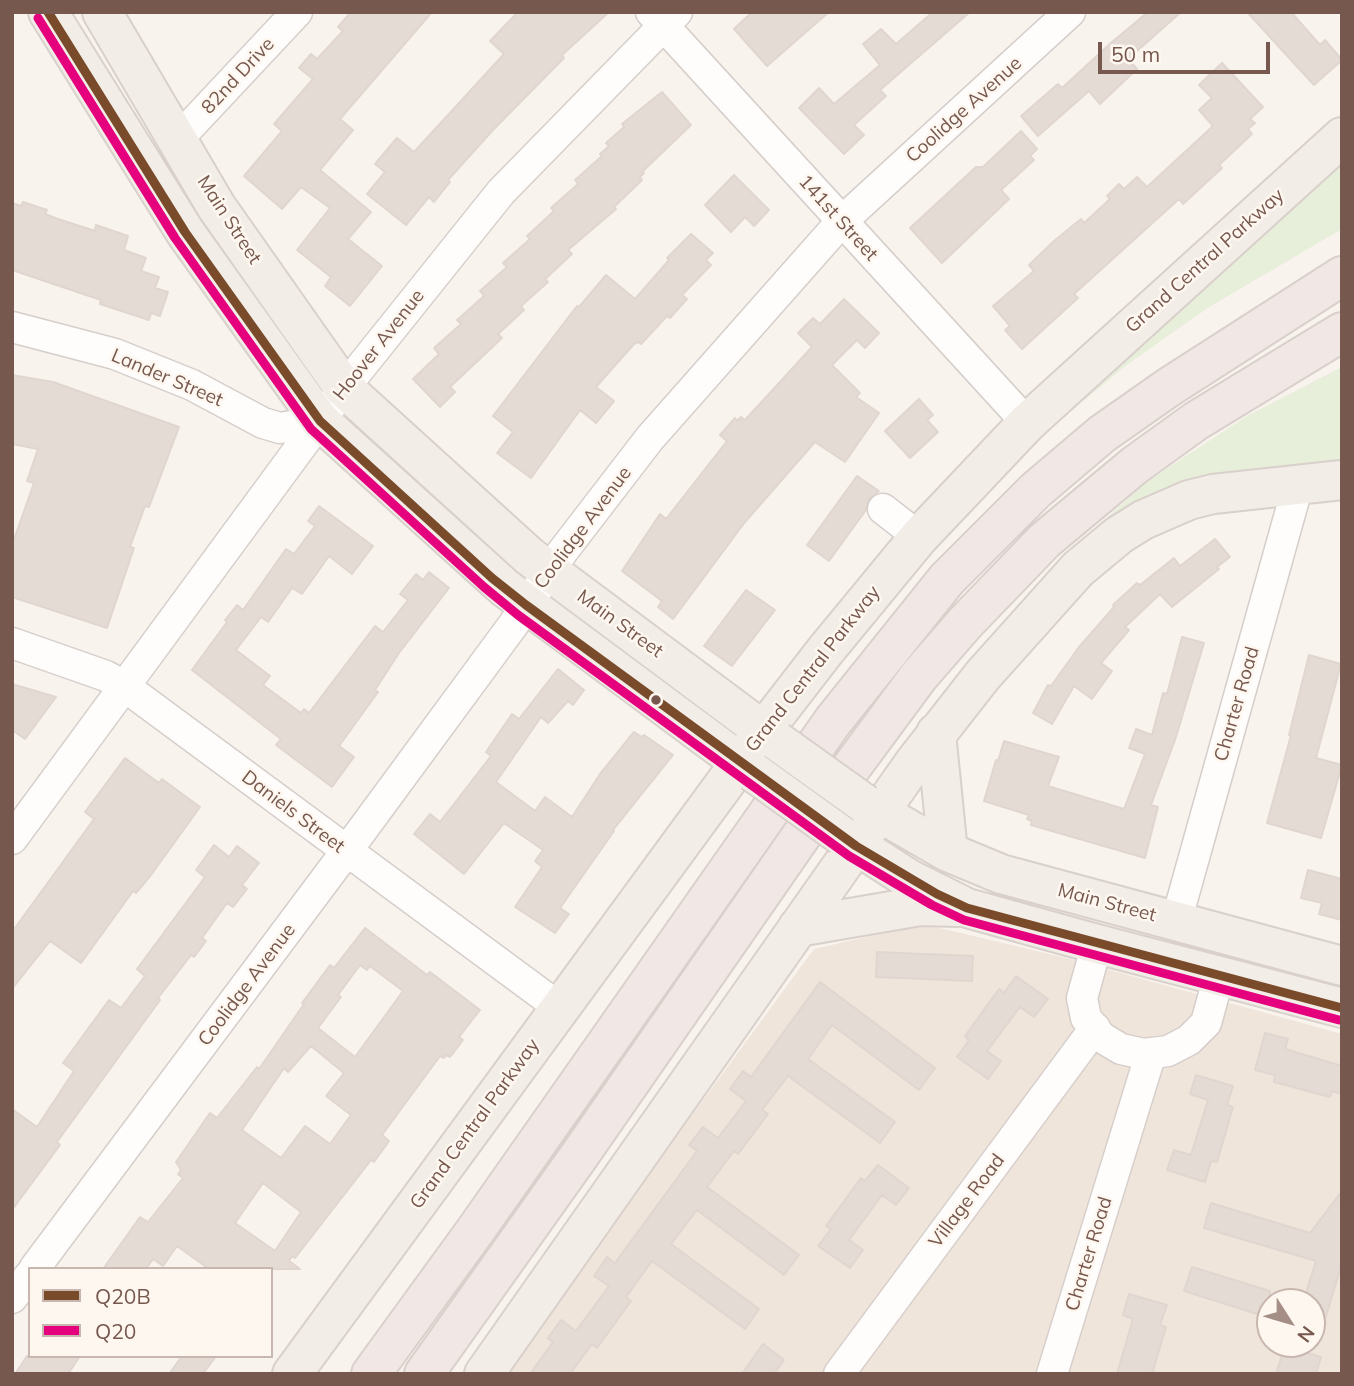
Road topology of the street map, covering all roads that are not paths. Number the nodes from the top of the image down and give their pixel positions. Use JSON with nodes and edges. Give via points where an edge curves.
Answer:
{"nodes":[{"id":1,"x":48,"y":12,"type":"edge"},
{"id":2,"x":102,"y":12,"type":"edge"},
{"id":3,"x":297,"y":12,"type":"edge"},
{"id":4,"x":1070,"y":12,"type":"edge"},
{"id":5,"x":663,"y":17,"type":"edge"},
{"id":6,"x":1342,"y":137,"type":"edge"},
{"id":7,"x":178,"y":139,"type":"junction"},
{"id":8,"x":842,"y":222,"type":"junction"},
{"id":9,"x":1342,"y":264,"type":"edge"},
{"id":10,"x":1342,"y":276,"type":"edge"},
{"id":11,"x":1276,"y":319,"type":"junction"},
{"id":12,"x":12,"y":327,"type":"edge"},
{"id":13,"x":1342,"y":332,"type":"edge"},
{"id":14,"x":344,"y":388,"type":"junction"},
{"id":15,"x":320,"y":422,"type":"junction"},
{"id":16,"x":1027,"y":423,"type":"junction"},
{"id":17,"x":1342,"y":480,"type":"edge"},
{"id":18,"x":1298,"y":485,"type":"junction"},
{"id":19,"x":883,"y":509,"type":"dead end"},
{"id":20,"x":919,"y":537,"type":"junction"},
{"id":21,"x":549,"y":572,"type":"junction"},
{"id":22,"x":526,"y":605,"type":"junction"},
{"id":23,"x":12,"y":643,"type":"edge"},
{"id":24,"x":124,"y":686,"type":"junction"},
{"id":25,"x":936,"y":733,"type":"junction"},
{"id":26,"x":771,"y":735,"type":"junction"},
{"id":27,"x":747,"y":767,"type":"junction"},
{"id":28,"x":872,"y":808,"type":"junction"},
{"id":29,"x":12,"y":839,"type":"edge"},
{"id":30,"x":849,"y":841,"type":"junction"},
{"id":31,"x":346,"y":851,"type":"junction"},
{"id":32,"x":948,"y":852,"type":"junction"},
{"id":33,"x":967,"y":908,"type":"junction"},
{"id":34,"x":1176,"y":922,"type":"junction"},
{"id":35,"x":798,"y":927,"type":"junction"},
{"id":36,"x":1097,"y":944,"type":"junction"},
{"id":37,"x":1342,"y":966,"type":"edge"},
{"id":38,"x":1219,"y":976,"type":"junction"},
{"id":39,"x":560,"y":1008,"type":"junction"},
{"id":40,"x":1342,"y":1008,"type":"edge"},
{"id":41,"x":1095,"y":1028,"type":"junction"},
{"id":42,"x":1151,"y":1054,"type":"junction"},
{"id":43,"x":35,"y":1267,"type":"edge"},
{"id":44,"x":28,"y":1278,"type":"edge"},
{"id":45,"x":12,"y":1298,"type":"edge"},
{"id":46,"x":403,"y":1330,"type":"junction"},
{"id":47,"x":292,"y":1374,"type":"edge"},
{"id":48,"x":363,"y":1374,"type":"edge"},
{"id":49,"x":371,"y":1374,"type":"edge"},
{"id":50,"x":424,"y":1374,"type":"edge"},
{"id":51,"x":485,"y":1374,"type":"edge"},
{"id":52,"x":839,"y":1374,"type":"edge"},
{"id":53,"x":1052,"y":1374,"type":"edge"}],
"edges":[{"from":1,"to":15,"type":"main road","name":"Main Street","via":[[186,232]]},
{"from":2,"to":7,"type":"main road","name":"Main Street"},
{"from":3,"to":7,"type":"street","name":"82nd Drive"},
{"from":4,"to":8,"type":"street","name":"Coolidge Avenue"},
{"from":5,"to":8,"type":"street","name":"141st Street"},
{"from":5,"to":14,"type":"street","name":"Hoover Avenue","via":[[501,192]]},
{"from":6,"to":16,"type":"main road","name":"Grand Central Parkway"},
{"from":7,"to":14,"type":"main road","name":"Main Street","via":[[216,206]]},
{"from":8,"to":16,"type":"street","name":"141st Street"},
{"from":8,"to":21,"type":"street","name":"Coolidge Avenue","via":[[665,420]]},
{"from":9,"to":11,"type":"highway"},
{"from":10,"to":11,"type":"highway"},
{"from":11,"to":46,"type":"highway","via":[[1102,434],[1019,506],[947,579],[833,721]]},
{"from":12,"to":15,"type":"street","name":"Lander Street","via":[[115,354],[192,385],[263,423],[280,428]]},
{"from":13,"to":50,"type":"highway","via":[[1196,421],[1135,465],[1045,540],[965,622],[808,825]]},
{"from":14,"to":15,"type":"street","name":"Hoover Avenue"},
{"from":14,"to":21,"type":"main road","name":"Main Street"},
{"from":15,"to":22,"type":"main road","name":"Main Street"},
{"from":15,"to":24,"type":"street","name":"Hoover Avenue"},
{"from":16,"to":20,"type":"main road","name":"Grand Central Parkway"},
{"from":17,"to":18,"type":"main road"},
{"from":18,"to":25,"type":"main road","via":[[1189,500],[1119,535],[1058,590]]},
{"from":18,"to":34,"type":"street","name":"Charter Road"},
{"from":19,"to":20,"type":"street"},
{"from":20,"to":26,"type":"main road","name":"Grand Central Parkway","via":[[840,632]]},
{"from":21,"to":22,"type":"street","name":"Coolidge Avenue"},
{"from":21,"to":26,"type":"main road","name":"Main Street"},
{"from":22,"to":27,"type":"main road","name":"Main Street"},
{"from":22,"to":31,"type":"street","name":"Coolidge Avenue"},
{"from":23,"to":24,"type":"street","name":"Daniels Street"},
{"from":24,"to":29,"type":"street","name":"Hoover Avenue"},
{"from":24,"to":31,"type":"street","name":"Daniels Street"},
{"from":25,"to":28,"type":"main road"},
{"from":25,"to":32,"type":"main road"},
{"from":26,"to":27,"type":"main road","name":"Grand Central Parkway"},
{"from":26,"to":28,"type":"main road","name":"Main Street","bridge":true},
{"from":27,"to":30,"type":"main road","name":"Main Street","bridge":true},
{"from":27,"to":39,"type":"main road","name":"Grand Central Parkway"},
{"from":28,"to":30,"type":"main road"},
{"from":28,"to":32,"type":"main road","name":"Main Street"},
{"from":30,"to":33,"type":"main road","name":"Main Street","via":[[909,880]]},
{"from":30,"to":35,"type":"main road"},
{"from":31,"to":39,"type":"street","name":"Daniels Street"},
{"from":31,"to":43,"type":"street","name":"Coolidge Avenue"},
{"from":32,"to":34,"type":"main road","name":"Main Street","via":[[1001,874]]},
{"from":33,"to":35,"type":"main road","via":[[920,906]]},
{"from":33,"to":36,"type":"main road","name":"Main Street"},
{"from":34,"to":37,"type":"main road","name":"Main Street"},
{"from":35,"to":51,"type":"main road"},
{"from":36,"to":38,"type":"main road","name":"Main Street"},
{"from":36,"to":41,"type":"street","via":[[1082,998],[1086,1018]]},
{"from":38,"to":40,"type":"main road","name":"Main Street"},
{"from":38,"to":42,"type":"street","via":[[1206,1023],[1189,1040]]},
{"from":39,"to":47,"type":"main road","name":"Grand Central Parkway"},
{"from":41,"to":42,"type":"street","via":[[1121,1049]]},
{"from":41,"to":52,"type":"street","name":"Village Road"},
{"from":42,"to":53,"type":"street","name":"Charter Road"},
{"from":44,"to":45,"type":"street"},
{"from":46,"to":48,"type":"highway"},
{"from":46,"to":49,"type":"highway"}]}
